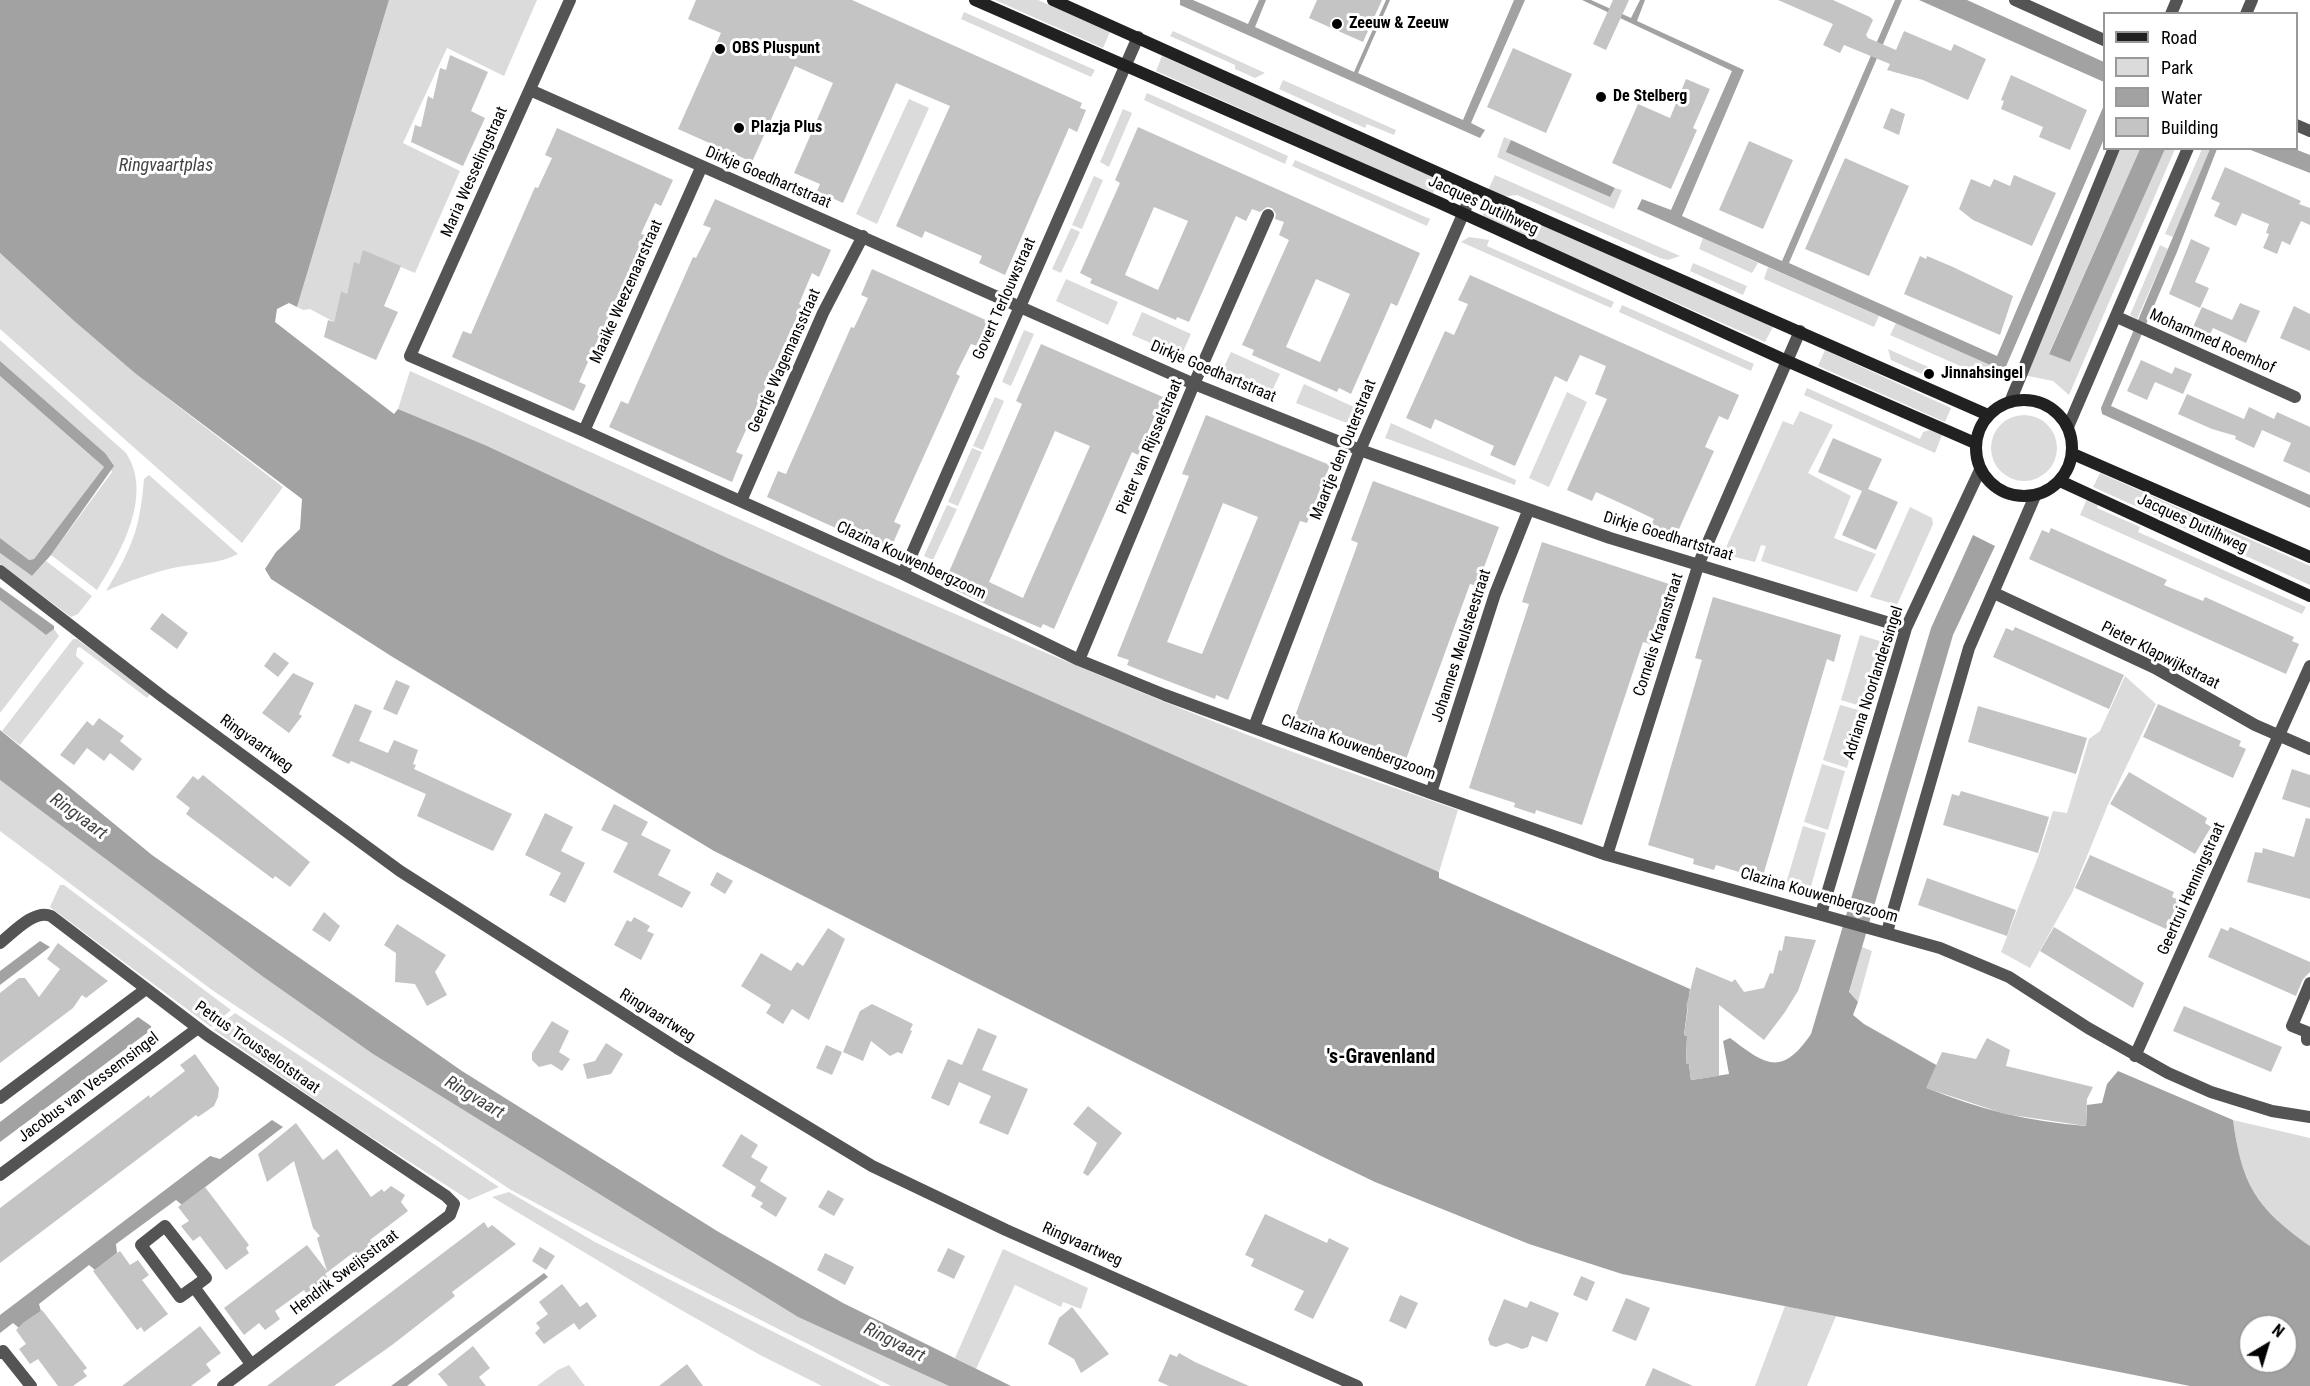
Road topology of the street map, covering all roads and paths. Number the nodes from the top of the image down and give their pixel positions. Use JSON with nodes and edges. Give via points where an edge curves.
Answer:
{"nodes":[{"id":1,"x":570,"y":0,"type":"edge"},
{"id":2,"x":975,"y":0,"type":"edge"},
{"id":3,"x":1053,"y":0,"type":"edge"},
{"id":4,"x":2015,"y":0,"type":"edge"},
{"id":5,"x":1138,"y":37,"type":"junction"},
{"id":6,"x":2103,"y":40,"type":"edge"},
{"id":7,"x":1126,"y":67,"type":"junction"},
{"id":8,"x":530,"y":90,"type":"junction"},
{"id":9,"x":2113,"y":150,"type":"edge"},
{"id":10,"x":2187,"y":150,"type":"edge"},
{"id":11,"x":701,"y":168,"type":"junction"},
{"id":12,"x":1474,"y":189,"type":"junction"},
{"id":13,"x":1268,"y":215,"type":"dead end"},
{"id":14,"x":1462,"y":216,"type":"junction"},
{"id":15,"x":863,"y":236,"type":"junction"},
{"id":16,"x":1020,"y":306,"type":"junction"},
{"id":17,"x":2117,"y":317,"type":"junction"},
{"id":18,"x":1800,"y":331,"type":"junction"},
{"id":19,"x":410,"y":356,"type":"joint"},
{"id":20,"x":1787,"y":362,"type":"junction"},
{"id":21,"x":1194,"y":384,"type":"junction"},
{"id":22,"x":2295,"y":397,"type":"dead end"},
{"id":23,"x":2010,"y":402,"type":"junction"},
{"id":24,"x":1988,"y":416,"type":"junction"},
{"id":25,"x":2068,"y":427,"type":"junction"},
{"id":26,"x":584,"y":431,"type":"junction"},
{"id":27,"x":1976,"y":443,"type":"junction"},
{"id":28,"x":1360,"y":450,"type":"junction"},
{"id":29,"x":2073,"y":454,"type":"junction"},
{"id":30,"x":1980,"y":470,"type":"junction"},
{"id":31,"x":2060,"y":481,"type":"junction"},
{"id":32,"x":2035,"y":496,"type":"junction"},
{"id":33,"x":741,"y":501,"type":"junction"},
{"id":34,"x":1528,"y":511,"type":"junction"},
{"id":35,"x":2310,"y":557,"type":"edge"},
{"id":36,"x":1699,"y":563,"type":"junction"},
{"id":37,"x":0,"y":571,"type":"edge"},
{"id":38,"x":903,"y":574,"type":"junction"},
{"id":39,"x":1994,"y":593,"type":"junction"},
{"id":40,"x":2310,"y":596,"type":"edge"},
{"id":41,"x":1906,"y":628,"type":"junction"},
{"id":42,"x":1079,"y":660,"type":"junction"},
{"id":43,"x":2310,"y":666,"type":"edge"},
{"id":44,"x":1254,"y":727,"type":"junction"},
{"id":45,"x":2278,"y":735,"type":"junction"},
{"id":46,"x":2310,"y":749,"type":"edge"},
{"id":47,"x":1431,"y":793,"type":"junction"},
{"id":48,"x":1607,"y":855,"type":"junction"},
{"id":49,"x":1821,"y":914,"type":"junction"},
{"id":50,"x":1887,"y":932,"type":"junction"},
{"id":51,"x":0,"y":943,"type":"edge"},
{"id":52,"x":2310,"y":983,"type":"edge"},
{"id":53,"x":146,"y":988,"type":"junction"},
{"id":54,"x":198,"y":1028,"type":"junction"},
{"id":55,"x":2307,"y":1040,"type":"dead end"},
{"id":56,"x":2135,"y":1056,"type":"junction"},
{"id":57,"x":0,"y":1098,"type":"edge"},
{"id":58,"x":2310,"y":1117,"type":"edge"},
{"id":59,"x":0,"y":1175,"type":"edge"},
{"id":60,"x":454,"y":1204,"type":"joint"},
{"id":61,"x":194,"y":1287,"type":"junction"},
{"id":62,"x":0,"y":1353,"type":"edge"},
{"id":63,"x":252,"y":1364,"type":"junction"},
{"id":64,"x":31,"y":1386,"type":"edge"},
{"id":65,"x":223,"y":1386,"type":"edge"},
{"id":66,"x":1357,"y":1386,"type":"edge"}],
"edges":[{"from":1,"to":8,"type":"street","name":"Maria Wesselingstraat"},
{"from":2,"to":7,"type":"main road","name":"Jacques Dutilhweg"},
{"from":3,"to":5,"type":"main road","name":"Jacques Dutilhweg"},
{"from":4,"to":6,"type":"street"},
{"from":5,"to":7,"type":"street","name":"Govert Terlouwstraat"},
{"from":5,"to":12,"type":"main road","name":"Jacques Dutilhweg"},
{"from":7,"to":14,"type":"main road","name":"Jacques Dutilhweg"},
{"from":7,"to":16,"type":"street","name":"Govert Terlouwstraat"},
{"from":8,"to":11,"type":"street","name":"Dirkje Goedhartstraat"},
{"from":8,"to":19,"type":"street","name":"Maria Wesselingstraat"},
{"from":9,"to":23,"type":"street"},
{"from":10,"to":17,"type":"street"},
{"from":11,"to":15,"type":"street","name":"Dirkje Goedhartstraat"},
{"from":11,"to":26,"type":"street","name":"Maaike Weezenaarstraat"},
{"from":12,"to":14,"type":"street","name":"Maartje den Outerstraat"},
{"from":12,"to":18,"type":"main road","name":"Jacques Dutilhweg"},
{"from":13,"to":21,"type":"street","name":"Pieter van Rijsselstraat"},
{"from":14,"to":20,"type":"main road","name":"Jacques Dutilhweg"},
{"from":14,"to":28,"type":"street","name":"Maartje den Outerstraat"},
{"from":15,"to":16,"type":"street","name":"Dirkje Goedhartstraat"},
{"from":15,"to":33,"type":"street","name":"Geertje Wagemansstraat","via":[[823,313]]},
{"from":16,"to":21,"type":"street","name":"Dirkje Goedhartstraat"},
{"from":16,"to":38,"type":"street","name":"Govert Terlouwstraat"},
{"from":17,"to":22,"type":"street","name":"Mohammed Roemhof"},
{"from":17,"to":25,"type":"street"},
{"from":18,"to":20,"type":"street","name":"Cornelis Kraanstraat"},
{"from":18,"to":24,"type":"main road","name":"Jacques Dutilhweg"},
{"from":19,"to":26,"type":"street","name":"Clazina Kouwenbergzoom"},
{"from":20,"to":27,"type":"main road","name":"Jacques Dutilhweg"},
{"from":20,"to":36,"type":"street","name":"Cornelis Kraanstraat"},
{"from":21,"to":28,"type":"street","name":"Dirkje Goedhartstraat"},
{"from":21,"to":42,"type":"street","name":"Pieter van Rijsselstraat"},
{"from":23,"to":24,"type":"main road"},
{"from":23,"to":25,"type":"main road","via":[[2044,404]]},
{"from":24,"to":27,"type":"main road"},
{"from":25,"to":29,"type":"main road"},
{"from":26,"to":33,"type":"street","name":"Clazina Kouwenbergzoom"},
{"from":27,"to":30,"type":"main road"},
{"from":28,"to":34,"type":"street","name":"Dirkje Goedhartstraat"},
{"from":28,"to":44,"type":"street","name":"Maartje den Outerstraat"},
{"from":29,"to":31,"type":"main road"},
{"from":29,"to":35,"type":"main road","name":"Jacques Dutilhweg"},
{"from":30,"to":32,"type":"main road","via":[[1998,489],[2022,497]]},
{"from":30,"to":41,"type":"street","name":"Adriana Noorlandersingel"},
{"from":31,"to":32,"type":"main road"},
{"from":31,"to":40,"type":"main road","name":"Jacques Dutilhweg"},
{"from":32,"to":39,"type":"street"},
{"from":33,"to":38,"type":"street","name":"Clazina Kouwenbergzoom"},
{"from":34,"to":36,"type":"street","name":"Dirkje Goedhartstraat"},
{"from":34,"to":47,"type":"street","name":"Johannes Meulsteestraat","via":[[1495,594]]},
{"from":36,"to":41,"type":"street","name":"Dirkje Goedhartstraat"},
{"from":36,"to":48,"type":"street","name":"Cornelis Kraanstraat"},
{"from":37,"to":66,"type":"street","name":"Ringvaartweg","via":[[400,871],[677,1048],[872,1166]]},
{"from":38,"to":42,"type":"street","name":"Clazina Kouwenbergzoom"},
{"from":39,"to":45,"type":"street","name":"Pieter Klapwijkstraat","via":[[2155,668]]},
{"from":39,"to":50,"type":"street","via":[[1969,648]]},
{"from":41,"to":49,"type":"street","name":"Adriana Noorlandersingel"},
{"from":42,"to":44,"type":"street","name":"Clazina Kouwenbergzoom"},
{"from":43,"to":45,"type":"street","name":"Geertrui Henningstraat"},
{"from":44,"to":47,"type":"street","name":"Clazina Kouwenbergzoom"},
{"from":45,"to":46,"type":"street","name":"Pieter Klapwijkstraat"},
{"from":45,"to":56,"type":"street","name":"Geertrui Henningstraat"},
{"from":47,"to":48,"type":"street","name":"Clazina Kouwenbergzoom"},
{"from":48,"to":49,"type":"street","name":"Clazina Kouwenbergzoom"},
{"from":49,"to":50,"type":"street","name":"Clazina Kouwenbergzoom"},
{"from":50,"to":56,"type":"street","name":"Clazina Kouwenbergzoom","via":[[1940,948],[2008,977]]},
{"from":51,"to":53,"type":"street","name":"Petrus Trousselotstraat","via":[[36,915],[44,914]]},
{"from":52,"to":55,"type":"street","via":[[2292,1026],[2307,1032]]},
{"from":53,"to":54,"type":"street","name":"Petrus Trousselotstraat"},
{"from":53,"to":57,"type":"street"},
{"from":54,"to":59,"type":"street","name":"Jacobus van Vessemsingel"},
{"from":54,"to":60,"type":"street","name":"Petrus Trousselotstraat"},
{"from":56,"to":58,"type":"street","name":"Clazina Kouwenbergzoom","via":[[2211,1092],[2272,1111]]},
{"from":60,"to":63,"type":"street","name":"Hendrik Sweijsstraat","via":[[450,1215]]},
{"from":61,"to":61,"type":"street","via":[[206,1278],[165,1226],[141,1245],[180,1297]]},
{"from":61,"to":63,"type":"street"},
{"from":62,"to":64,"type":"street","via":[[3,1351]]},
{"from":63,"to":65,"type":"street","name":"Hendrik Sweijsstraat"}]}
